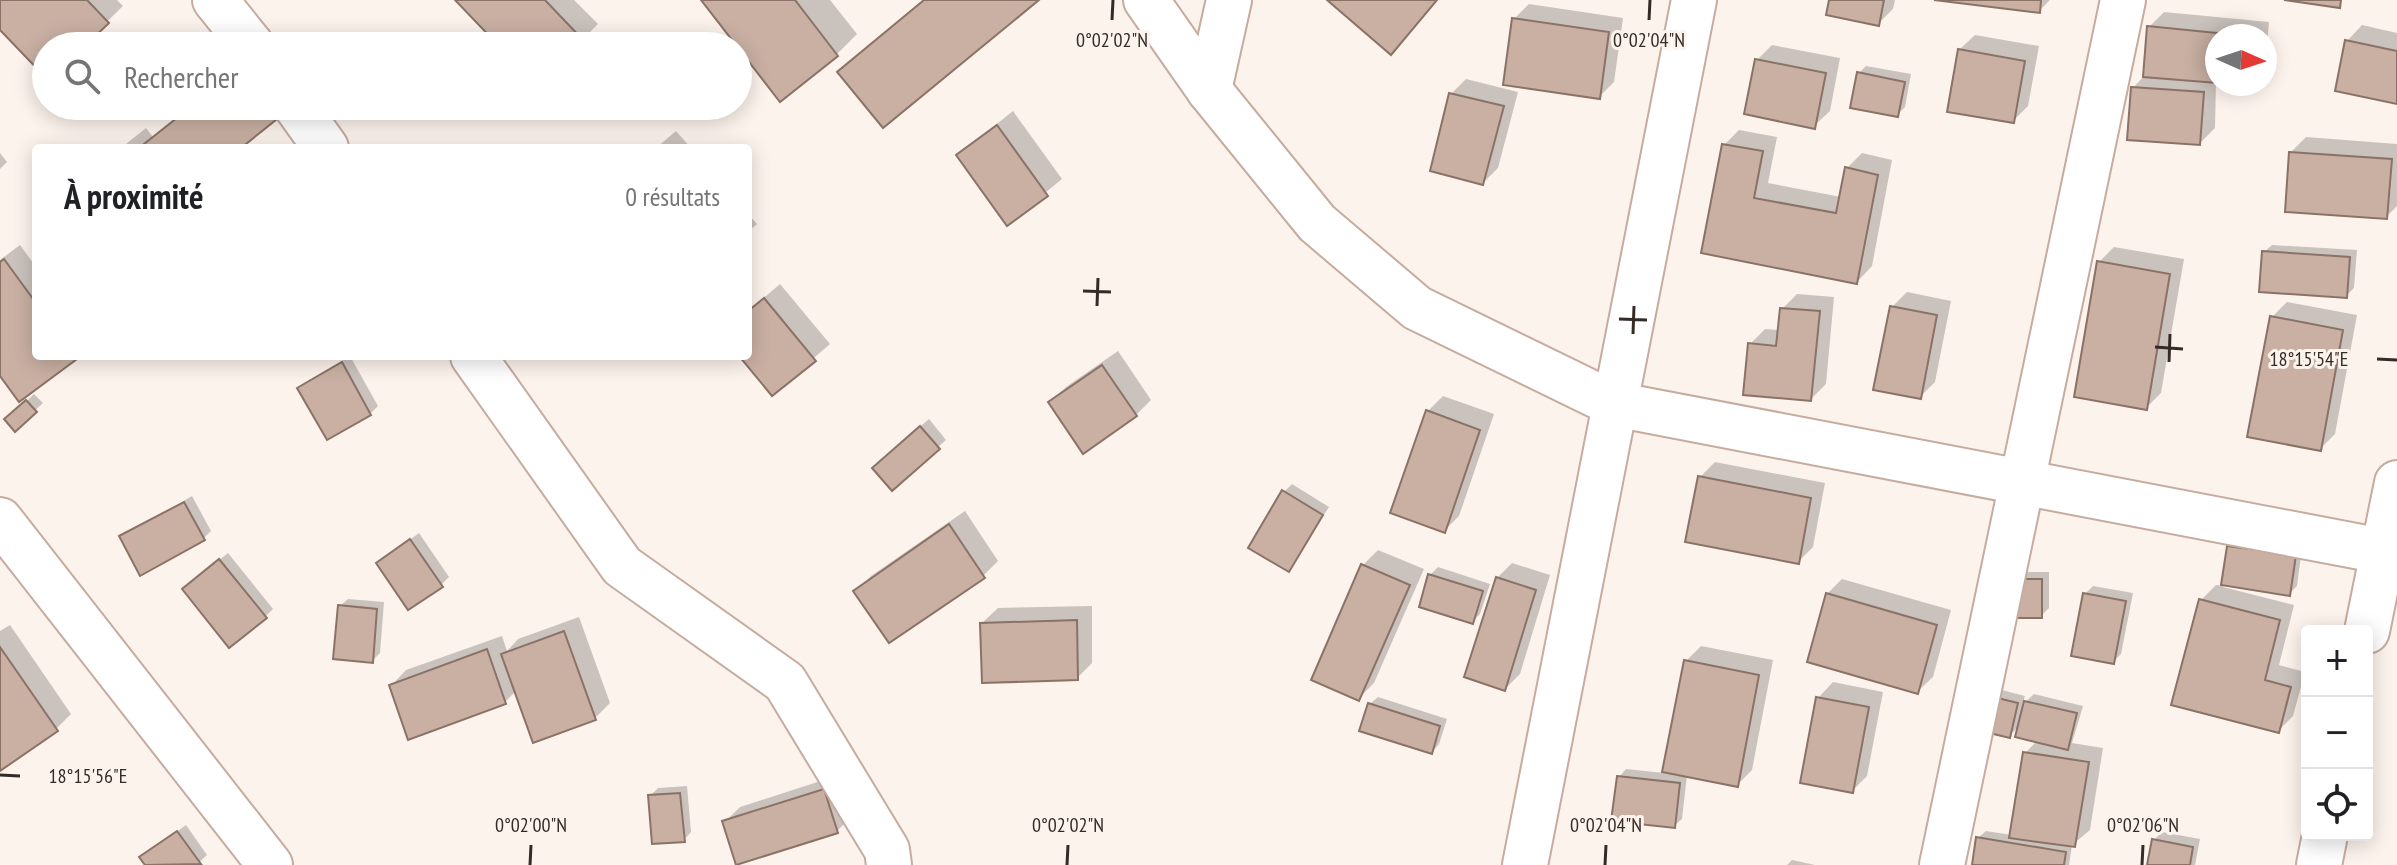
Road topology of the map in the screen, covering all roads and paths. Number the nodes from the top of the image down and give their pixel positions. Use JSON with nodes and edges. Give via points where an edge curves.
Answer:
{"nodes":[{"id":1,"x":215,"y":0,"type":"edge"},
{"id":2,"x":1146,"y":0,"type":"edge"},
{"id":3,"x":1229,"y":0,"type":"edge"},
{"id":4,"x":1694,"y":0,"type":"edge"},
{"id":5,"x":2123,"y":0,"type":"edge"},
{"id":6,"x":241,"y":32,"type":"edge"},
{"id":7,"x":1209,"y":90,"type":"junction"},
{"id":8,"x":306,"y":120,"type":"edge"},
{"id":9,"x":323,"y":144,"type":"edge"},
{"id":10,"x":476,"y":360,"type":"edge"},
{"id":11,"x":1614,"y":404,"type":"junction"},
{"id":12,"x":2023,"y":482,"type":"junction"},
{"id":13,"x":2397,"y":483,"type":"edge"},
{"id":14,"x":0,"y":520,"type":"edge"},
{"id":15,"x":2390,"y":553,"type":"edge"},
{"id":16,"x":2369,"y":625,"type":"edge"},
{"id":17,"x":2324,"y":841,"type":"edge"},
{"id":18,"x":270,"y":865,"type":"edge"},
{"id":19,"x":889,"y":865,"type":"edge"},
{"id":20,"x":1525,"y":865,"type":"edge"},
{"id":21,"x":1942,"y":865,"type":"edge"},
{"id":22,"x":2319,"y":865,"type":"edge"}],
"edges":[{"from":1,"to":6,"type":"street"},
{"from":2,"to":7,"type":"street"},
{"from":3,"to":7,"type":"street"},
{"from":4,"to":11,"type":"street"},
{"from":5,"to":12,"type":"street"},
{"from":7,"to":11,"type":"street","via":[[1317,223],[1417,308]]},
{"from":8,"to":9,"type":"street"},
{"from":10,"to":19,"type":"street","via":[[622,566],[785,682],[887,850]]},
{"from":11,"to":12,"type":"street"},
{"from":11,"to":20,"type":"street"},
{"from":12,"to":15,"type":"street"},
{"from":12,"to":21,"type":"street"},
{"from":13,"to":15,"type":"street"},
{"from":14,"to":18,"type":"street"},
{"from":15,"to":16,"type":"street"},
{"from":17,"to":22,"type":"street"}]}
